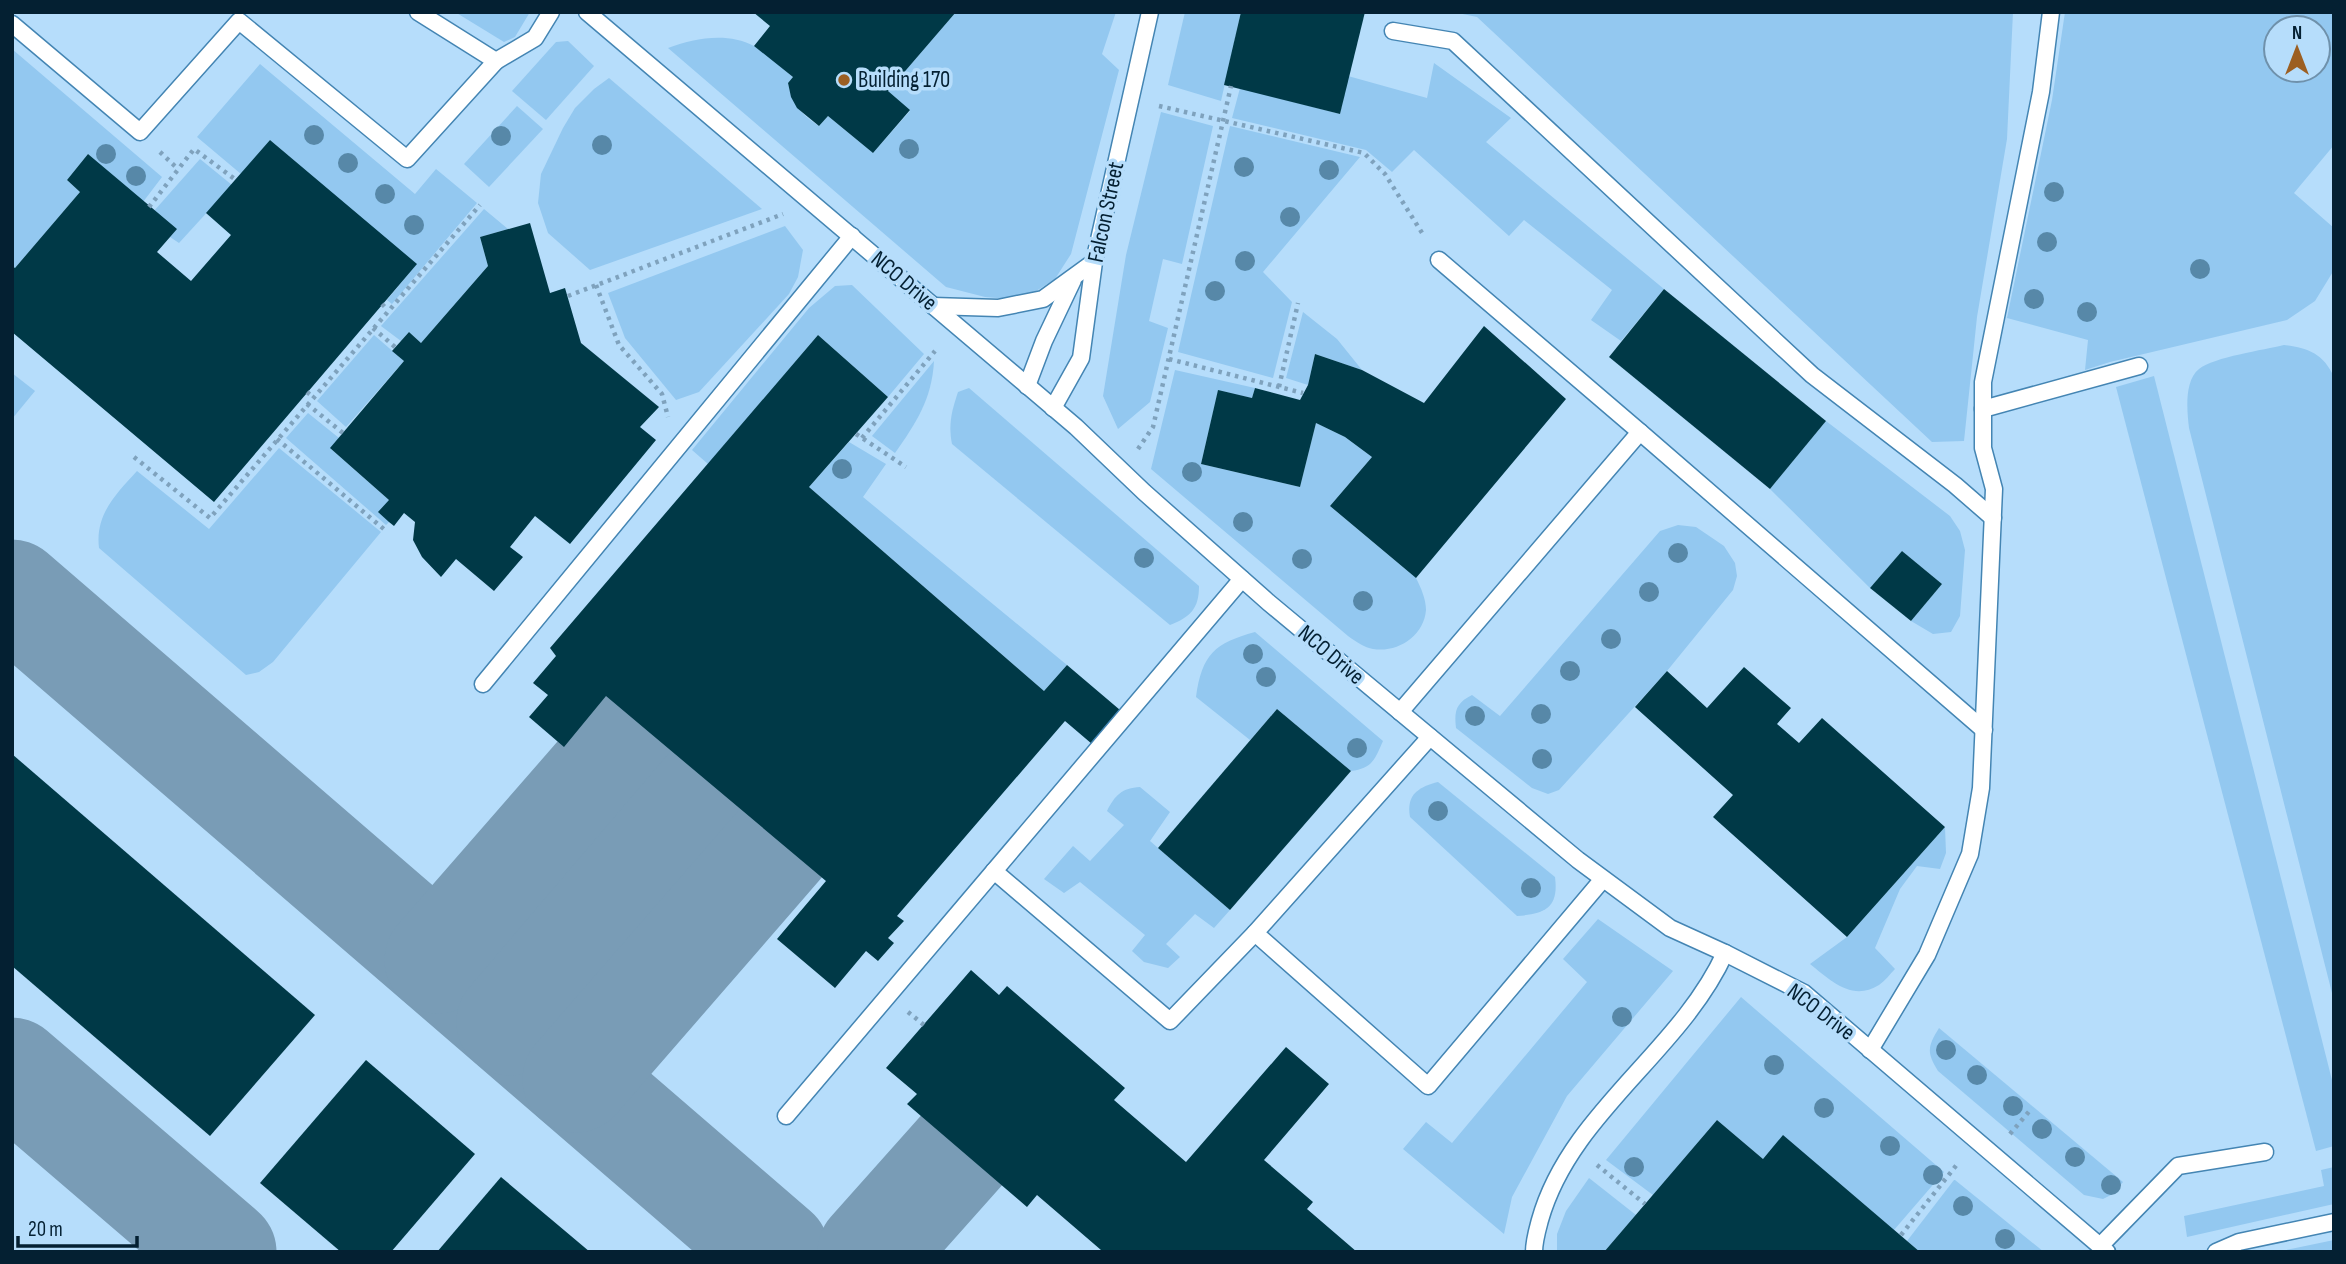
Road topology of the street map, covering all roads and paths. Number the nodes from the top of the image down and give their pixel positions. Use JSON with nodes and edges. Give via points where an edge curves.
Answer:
{"nodes":[{"id":1,"x":418,"y":12,"type":"edge"},
{"id":2,"x":551,"y":12,"type":"edge"},
{"id":3,"x":587,"y":12,"type":"edge"},
{"id":4,"x":1150,"y":12,"type":"edge"},
{"id":5,"x":2052,"y":12,"type":"edge"},
{"id":6,"x":12,"y":24,"type":"edge"},
{"id":7,"x":1393,"y":31,"type":"dead end"},
{"id":8,"x":496,"y":61,"type":"junction"},
{"id":9,"x":1231,"y":86,"type":"dead end"},
{"id":10,"x":1131,"y":99,"type":"junction"},
{"id":11,"x":1223,"y":120,"type":"junction"},
{"id":12,"x":236,"y":180,"type":"dead end"},
{"id":13,"x":812,"y":203,"type":"junction"},
{"id":14,"x":480,"y":205,"type":"dead end"},
{"id":15,"x":149,"y":207,"type":"dead end"},
{"id":16,"x":852,"y":236,"type":"junction"},
{"id":17,"x":1439,"y":260,"type":"joint"},
{"id":18,"x":1094,"y":262,"type":"junction"},
{"id":19,"x":1074,"y":277,"type":"junction"},
{"id":20,"x":596,"y":285,"type":"junction"},
{"id":21,"x":568,"y":296,"type":"dead end"},
{"id":22,"x":1298,"y":303,"type":"dead end"},
{"id":23,"x":382,"y":304,"type":"dead end"},
{"id":24,"x":933,"y":306,"type":"junction"},
{"id":25,"x":388,"y":310,"type":"junction"},
{"id":26,"x":373,"y":328,"type":"junction"},
{"id":27,"x":396,"y":347,"type":"dead end"},
{"id":28,"x":935,"y":351,"type":"dead end"},
{"id":29,"x":1169,"y":359,"type":"junction"},
{"id":30,"x":2139,"y":366,"type":"dead end"},
{"id":31,"x":1027,"y":386,"type":"junction"},
{"id":32,"x":1279,"y":387,"type":"junction"},
{"id":33,"x":307,"y":392,"type":"dead end"},
{"id":34,"x":1303,"y":393,"type":"dead end"},
{"id":35,"x":313,"y":397,"type":"junction"},
{"id":36,"x":307,"y":404,"type":"junction"},
{"id":37,"x":1053,"y":408,"type":"junction"},
{"id":38,"x":1983,"y":409,"type":"junction"},
{"id":39,"x":343,"y":432,"type":"dead end"},
{"id":40,"x":1640,"y":432,"type":"junction"},
{"id":41,"x":856,"y":434,"type":"dead end"},
{"id":42,"x":862,"y":438,"type":"junction"},
{"id":43,"x":277,"y":439,"type":"junction"},
{"id":44,"x":676,"y":452,"type":"junction"},
{"id":45,"x":134,"y":457,"type":"dead end"},
{"id":46,"x":906,"y":467,"type":"dead end"},
{"id":47,"x":1122,"y":471,"type":"junction"},
{"id":48,"x":1993,"y":518,"type":"junction"},
{"id":49,"x":385,"y":530,"type":"dead end"},
{"id":50,"x":1242,"y":579,"type":"junction"},
{"id":51,"x":483,"y":684,"type":"dead end"},
{"id":52,"x":1400,"y":712,"type":"junction"},
{"id":53,"x":1984,"y":730,"type":"junction"},
{"id":54,"x":1430,"y":737,"type":"junction"},
{"id":55,"x":994,"y":871,"type":"junction"},
{"id":56,"x":1603,"y":879,"type":"junction"},
{"id":57,"x":1255,"y":933,"type":"junction"},
{"id":58,"x":1725,"y":953,"type":"junction"},
{"id":59,"x":1870,"y":1050,"type":"junction"},
{"id":60,"x":786,"y":1116,"type":"dead end"},
{"id":61,"x":1976,"y":1140,"type":"junction"},
{"id":62,"x":1575,"y":1148,"type":"junction"},
{"id":63,"x":2265,"y":1152,"type":"dead end"},
{"id":64,"x":1645,"y":1204,"type":"dead end"},
{"id":65,"x":2334,"y":1222,"type":"edge"},
{"id":66,"x":1901,"y":1235,"type":"dead end"},
{"id":67,"x":2104,"y":1249,"type":"edge"},
{"id":68,"x":1534,"y":1252,"type":"edge"},
{"id":69,"x":2216,"y":1252,"type":"edge"}],
"edges":[{"from":1,"to":8,"type":"lane"},
{"from":2,"to":8,"type":"lane","via":[[535,38]]},
{"from":3,"to":13,"type":"lane","name":"NCO Drive"},
{"from":4,"to":10,"type":"lane","name":"Falcon Street"},
{"from":5,"to":38,"type":"lane","via":[[2041,92],[1983,382]]},
{"from":6,"to":8,"type":"lane","via":[[140,132],[239,21],[407,159]]},
{"from":7,"to":48,"type":"lane","via":[[1453,41],[1812,375]]},
{"from":9,"to":11,"type":"path"},
{"from":10,"to":11,"type":"path"},
{"from":10,"to":18,"type":"lane","name":"Falcon Street"},
{"from":11,"to":17,"type":"path","via":[[1364,153],[1385,174]]},
{"from":11,"to":29,"type":"path"},
{"from":12,"to":15,"type":"path","via":[[194,149]]},
{"from":13,"to":16,"type":"lane","name":"NCO Drive"},
{"from":13,"to":20,"type":"path"},
{"from":14,"to":25,"type":"path"},
{"from":16,"to":24,"type":"lane","name":"NCO Drive"},
{"from":16,"to":44,"type":"lane"},
{"from":17,"to":40,"type":"lane"},
{"from":18,"to":19,"type":"lane"},
{"from":18,"to":37,"type":"lane","name":"Falcon Street","via":[[1081,358]]},
{"from":19,"to":24,"type":"lane","via":[[1043,299],[998,308]]},
{"from":19,"to":31,"type":"lane"},
{"from":20,"to":21,"type":"path"},
{"from":20,"to":44,"type":"path","via":[[619,345],[662,394]]},
{"from":22,"to":32,"type":"path"},
{"from":23,"to":25,"type":"path"},
{"from":24,"to":31,"type":"lane","name":"NCO Drive"},
{"from":25,"to":26,"type":"path"},
{"from":26,"to":27,"type":"path"},
{"from":26,"to":35,"type":"path"},
{"from":28,"to":42,"type":"path"},
{"from":29,"to":32,"type":"path"},
{"from":29,"to":47,"type":"path","via":[[1153,427]]},
{"from":30,"to":38,"type":"lane"},
{"from":31,"to":37,"type":"lane","name":"NCO Drive"},
{"from":32,"to":34,"type":"path"},
{"from":33,"to":35,"type":"path"},
{"from":35,"to":36,"type":"path"},
{"from":36,"to":39,"type":"path"},
{"from":36,"to":43,"type":"path"},
{"from":37,"to":47,"type":"lane","name":"NCO Drive"},
{"from":38,"to":48,"type":"lane","via":[[1983,448],[1994,489]]},
{"from":40,"to":52,"type":"lane"},
{"from":40,"to":53,"type":"lane"},
{"from":41,"to":42,"type":"path"},
{"from":42,"to":46,"type":"path"},
{"from":43,"to":45,"type":"path","via":[[210,518]]},
{"from":43,"to":49,"type":"path"},
{"from":44,"to":51,"type":"lane"},
{"from":47,"to":50,"type":"lane","name":"NCO Drive"},
{"from":48,"to":53,"type":"lane"},
{"from":50,"to":52,"type":"lane","name":"NCO Drive"},
{"from":50,"to":55,"type":"lane"},
{"from":52,"to":54,"type":"lane","name":"NCO Drive"},
{"from":53,"to":59,"type":"lane","via":[[1981,788],[1970,854],[1927,955]]},
{"from":54,"to":56,"type":"lane","name":"NCO Drive"},
{"from":54,"to":57,"type":"lane"},
{"from":55,"to":57,"type":"lane","via":[[1170,1021]]},
{"from":55,"to":60,"type":"lane"},
{"from":56,"to":57,"type":"lane","via":[[1428,1086]]},
{"from":56,"to":58,"type":"lane","name":"NCO Drive","via":[[1670,928]]},
{"from":58,"to":59,"type":"lane","name":"NCO Drive","via":[[1804,993]]},
{"from":58,"to":62,"type":"lane","via":[[1690,1010]]},
{"from":59,"to":61,"type":"lane","name":"NCO Drive"},
{"from":61,"to":66,"type":"path"},
{"from":61,"to":67,"type":"lane","name":"NCO Drive"},
{"from":62,"to":64,"type":"path"},
{"from":62,"to":68,"type":"lane","via":[[1546,1199]]},
{"from":63,"to":67,"type":"lane","via":[[2178,1166]]},
{"from":65,"to":69,"type":"lane","via":[[2239,1242]]}]}
